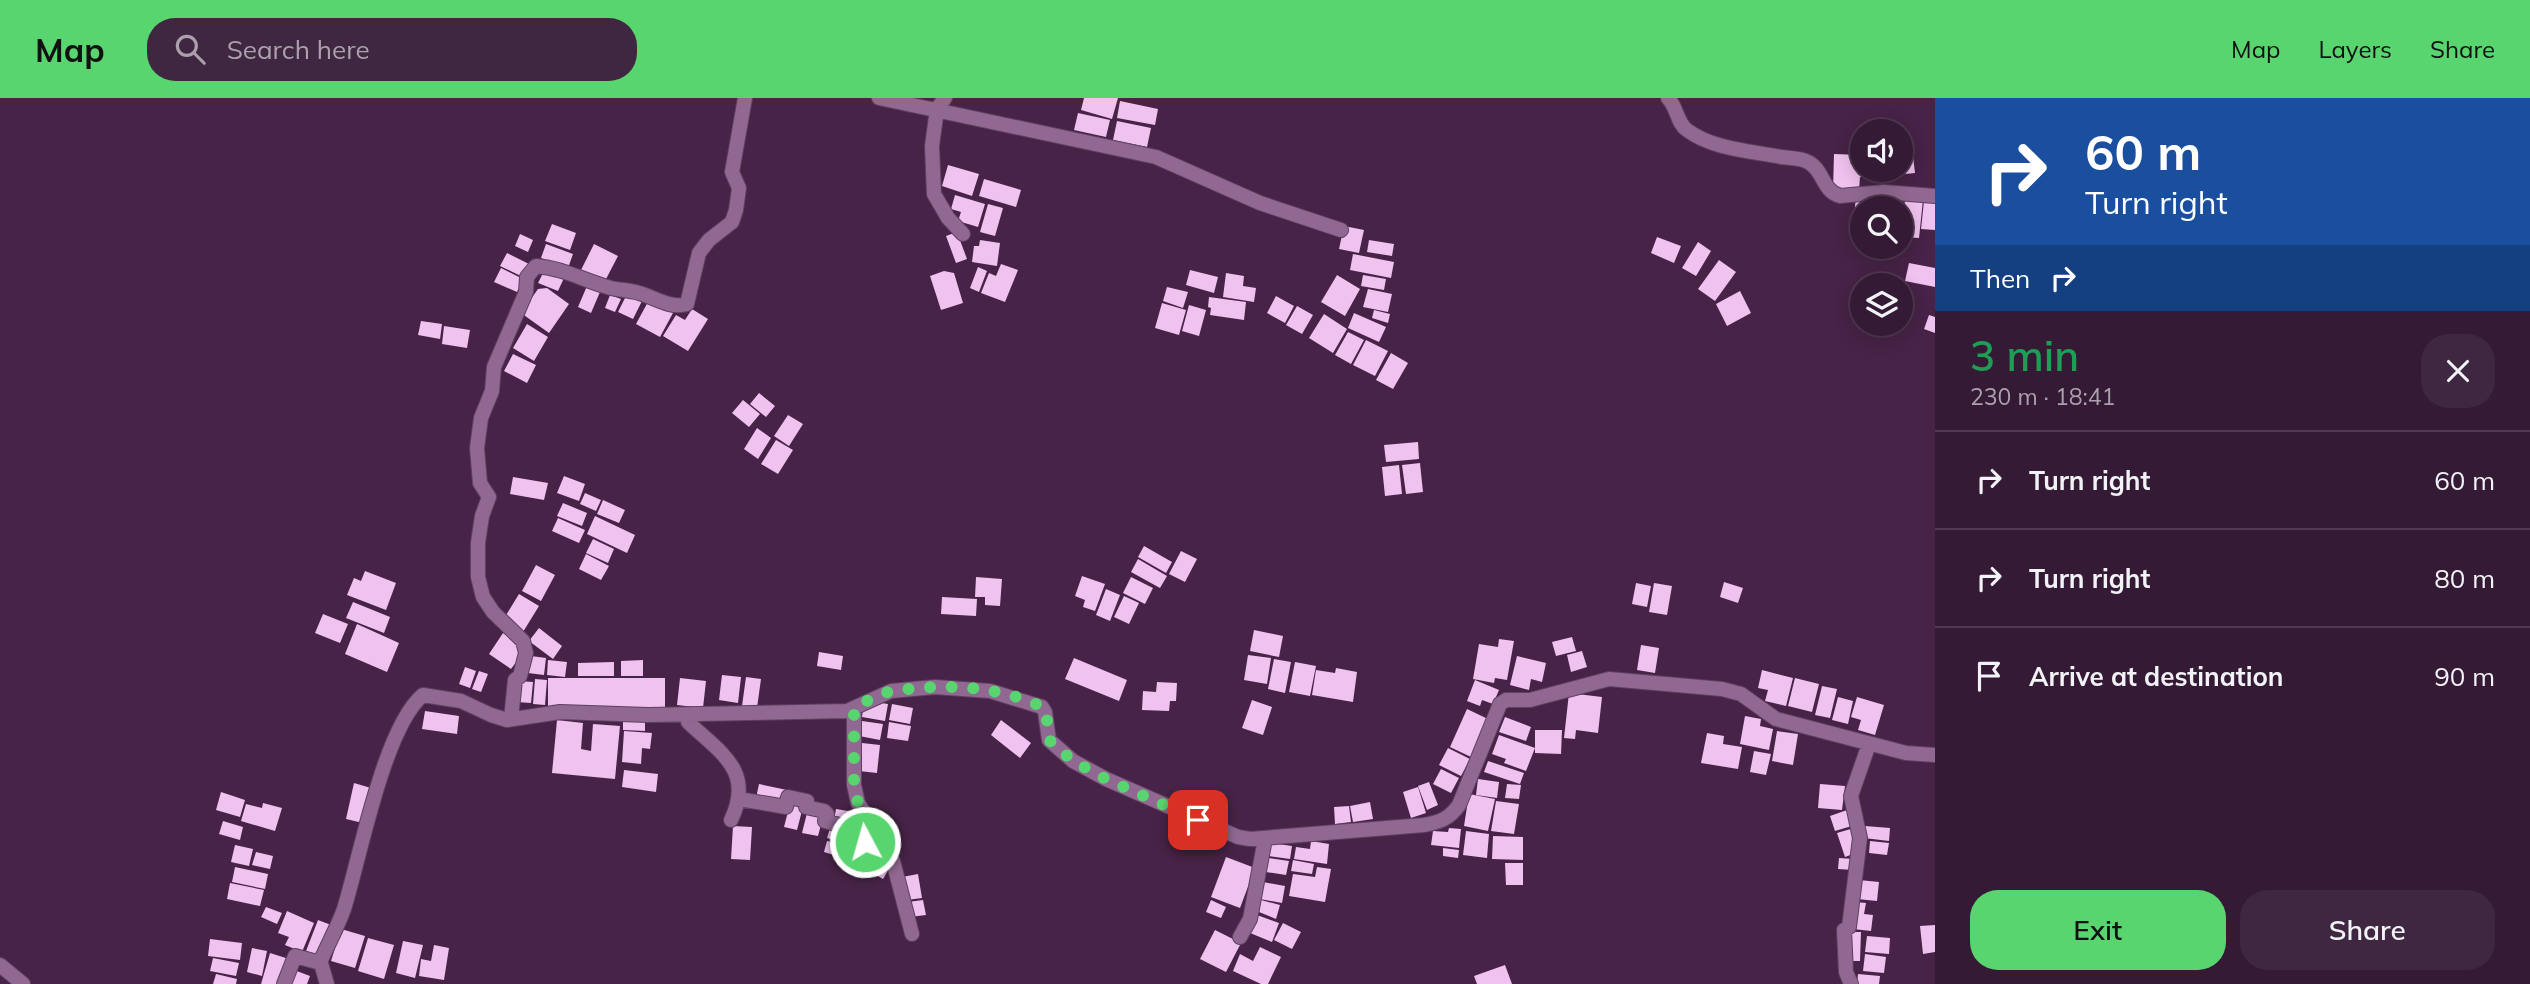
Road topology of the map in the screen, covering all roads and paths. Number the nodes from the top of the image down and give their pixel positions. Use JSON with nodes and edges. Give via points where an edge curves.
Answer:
{"nodes":[{"id":1,"x":745,"y":98,"type":"edge"},
{"id":2,"x":879,"y":98,"type":"edge"},
{"id":3,"x":1668,"y":98,"type":"edge"},
{"id":4,"x":941,"y":104,"type":"edge"},
{"id":5,"x":1935,"y":196,"type":"edge"},
{"id":6,"x":1341,"y":230,"type":"dead end"},
{"id":7,"x":963,"y":234,"type":"dead end"},
{"id":8,"x":854,"y":709,"type":"junction"},
{"id":9,"x":687,"y":715,"type":"junction"},
{"id":10,"x":511,"y":719,"type":"junction"},
{"id":11,"x":1868,"y":744,"type":"junction"},
{"id":12,"x":1935,"y":755,"type":"edge"},
{"id":13,"x":739,"y":799,"type":"junction"},
{"id":14,"x":731,"y":820,"type":"dead end"},
{"id":15,"x":864,"y":832,"type":"junction"},
{"id":16,"x":1265,"y":839,"type":"junction"},
{"id":17,"x":912,"y":934,"type":"dead end"},
{"id":18,"x":1240,"y":937,"type":"dead end"},
{"id":19,"x":320,"y":960,"type":"junction"},
{"id":20,"x":0,"y":965,"type":"edge"},
{"id":21,"x":23,"y":984,"type":"edge"},
{"id":22,"x":284,"y":984,"type":"edge"},
{"id":23,"x":327,"y":984,"type":"edge"},
{"id":24,"x":1851,"y":984,"type":"edge"}],
"edges":[{"from":1,"to":10,"type":"street","via":[[732,172],[739,188],[736,210],[732,222],[699,253],[687,304],[611,288],[556,267],[536,266],[527,277],[526,292],[494,368],[477,449],[480,483],[489,497],[480,529],[478,577],[483,597],[523,641],[526,653],[515,680]]},
{"from":2,"to":4,"type":"street"},
{"from":3,"to":5,"type":"street","via":[[1685,129],[1730,147],[1808,162],[1833,194]]},
{"from":4,"to":6,"type":"street","via":[[1156,157],[1260,203]]},
{"from":4,"to":7,"type":"street","via":[[932,146],[934,194]]},
{"from":8,"to":9,"type":"street"},
{"from":8,"to":15,"type":"street","via":[[854,785],[865,814]]},
{"from":8,"to":16,"type":"street","via":[[891,691],[935,687],[990,691],[1022,699],[1042,707],[1049,740],[1073,761],[1238,837]]},
{"from":9,"to":10,"type":"street","via":[[560,712]]},
{"from":9,"to":13,"type":"street","via":[[688,722],[729,758],[739,784]]},
{"from":10,"to":19,"type":"street","via":[[451,698],[423,695],[417,700],[391,746],[343,913]]},
{"from":11,"to":12,"type":"street"},
{"from":11,"to":16,"type":"street","via":[[1776,719],[1741,694],[1722,689],[1609,679],[1500,704],[1459,805],[1443,821]]},
{"from":11,"to":24,"type":"street","via":[[1852,796],[1860,838],[1849,927],[1844,930]]},
{"from":13,"to":14,"type":"street"},
{"from":13,"to":15,"type":"street","via":[[786,807],[788,797],[807,801],[806,807],[827,814],[825,821]]},
{"from":15,"to":17,"type":"street","via":[[868,849],[893,861]]},
{"from":16,"to":18,"type":"street","via":[[1250,919]]},
{"from":19,"to":22,"type":"street","via":[[295,956]]},
{"from":19,"to":23,"type":"street"},
{"from":20,"to":21,"type":"street"}]}
